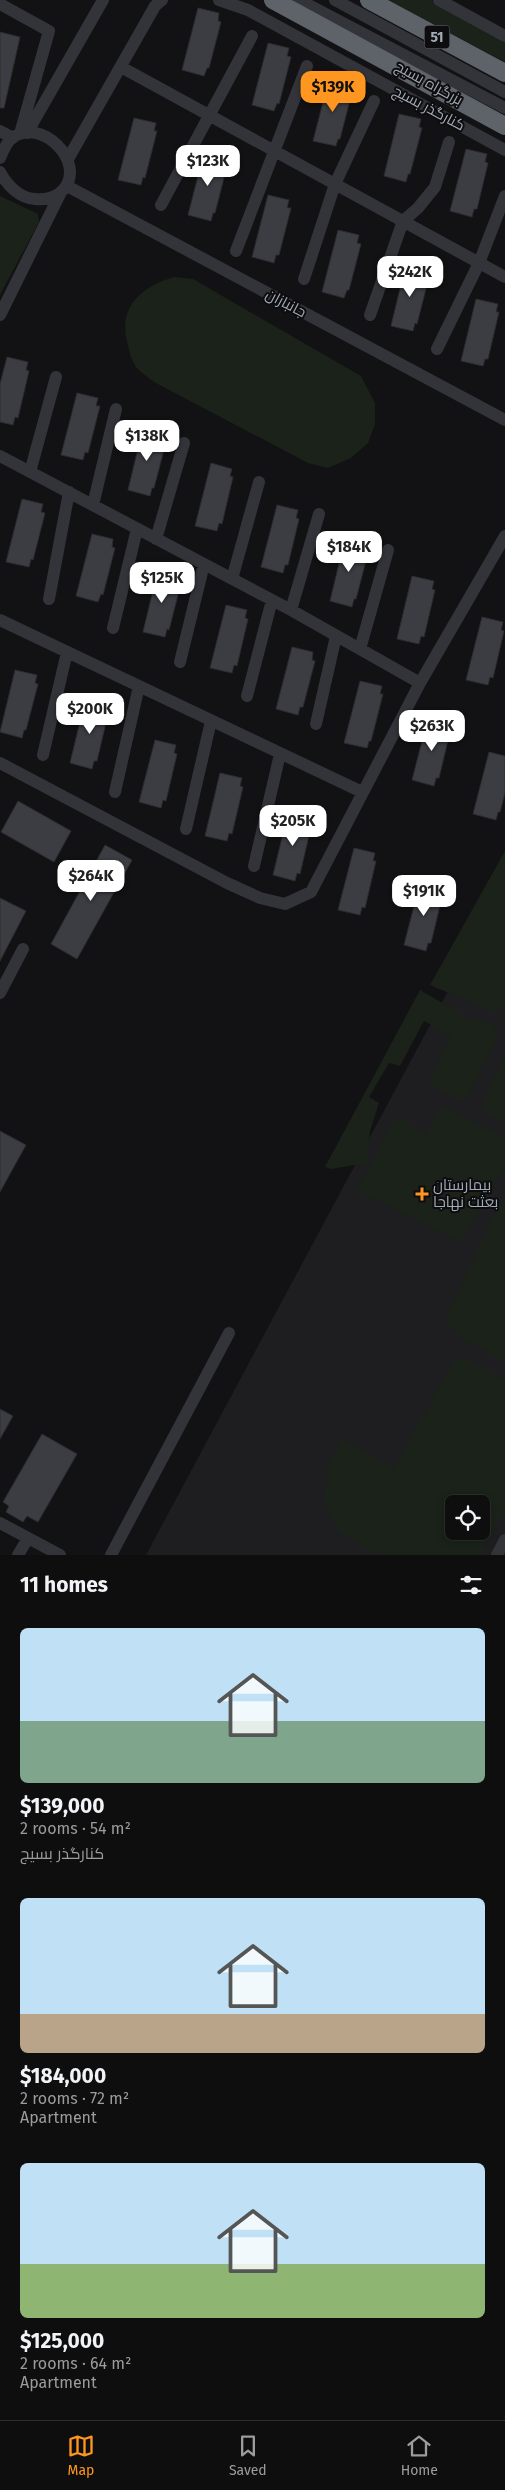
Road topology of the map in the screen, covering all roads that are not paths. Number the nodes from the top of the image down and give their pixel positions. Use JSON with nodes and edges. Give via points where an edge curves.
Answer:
{"nodes":[{"id":1,"x":103,"y":0,"type":"edge"},
{"id":2,"x":219,"y":0,"type":"edge"},
{"id":3,"x":273,"y":0,"type":"edge"},
{"id":4,"x":299,"y":0,"type":"edge"},
{"id":5,"x":335,"y":0,"type":"edge"},
{"id":6,"x":370,"y":0,"type":"edge"},
{"id":7,"x":439,"y":0,"type":"edge"},
{"id":8,"x":156,"y":2,"type":"edge"},
{"id":9,"x":0,"y":4,"type":"edge"},
{"id":10,"x":252,"y":36,"type":"dead end"},
{"id":11,"x":505,"y":36,"type":"edge"},
{"id":12,"x":307,"y":66,"type":"dead end"},
{"id":13,"x":121,"y":67,"type":"junction"},
{"id":14,"x":505,"y":73,"type":"edge"},
{"id":15,"x":505,"y":92,"type":"edge"},
{"id":16,"x":374,"y":101,"type":"dead end"},
{"id":17,"x":505,"y":108,"type":"edge"},
{"id":18,"x":209,"y":115,"type":"junction"},
{"id":19,"x":505,"y":126,"type":"edge"},
{"id":20,"x":0,"y":131,"type":"edge"},
{"id":21,"x":20,"y":135,"type":"junction"},
{"id":22,"x":448,"y":142,"type":"dead end"},
{"id":23,"x":274,"y":150,"type":"junction"},
{"id":24,"x":505,"y":150,"type":"edge"},
{"id":25,"x":1,"y":154,"type":"edge"},
{"id":26,"x":68,"y":159,"type":"junction"},
{"id":27,"x":0,"y":172,"type":"edge"},
{"id":28,"x":335,"y":184,"type":"junction"},
{"id":29,"x":64,"y":190,"type":"junction"},
{"id":30,"x":505,"y":196,"type":"edge"},
{"id":31,"x":160,"y":205,"type":"dead end"},
{"id":32,"x":403,"y":221,"type":"junction"},
{"id":33,"x":236,"y":251,"type":"dead end"},
{"id":34,"x":480,"y":263,"type":"junction"},
{"id":35,"x":505,"y":277,"type":"edge"},
{"id":36,"x":304,"y":279,"type":"dead end"},
{"id":37,"x":0,"y":315,"type":"edge"},
{"id":38,"x":370,"y":315,"type":"dead end"},
{"id":39,"x":437,"y":349,"type":"dead end"},
{"id":40,"x":56,"y":377,"type":"dead end"},
{"id":41,"x":116,"y":409,"type":"dead end"},
{"id":42,"x":505,"y":420,"type":"edge"},
{"id":43,"x":184,"y":442,"type":"dead end"},
{"id":44,"x":0,"y":457,"type":"edge"},
{"id":45,"x":30,"y":472,"type":"junction"},
{"id":46,"x":259,"y":482,"type":"dead end"},
{"id":47,"x":69,"y":492,"type":"junction"},
{"id":48,"x":93,"y":505,"type":"junction"},
{"id":49,"x":319,"y":514,"type":"dead end"},
{"id":50,"x":137,"y":529,"type":"junction"},
{"id":51,"x":505,"y":536,"type":"edge"},
{"id":52,"x":156,"y":539,"type":"junction"},
{"id":53,"x":388,"y":550,"type":"dead end"},
{"id":54,"x":204,"y":564,"type":"junction"},
{"id":55,"x":232,"y":579,"type":"junction"},
{"id":56,"x":49,"y":599,"type":"dead end"},
{"id":57,"x":272,"y":600,"type":"junction"},
{"id":58,"x":291,"y":610,"type":"junction"},
{"id":59,"x":0,"y":622,"type":"edge"},
{"id":60,"x":113,"y":628,"type":"dead end"},
{"id":61,"x":336,"y":636,"type":"junction"},
{"id":62,"x":360,"y":649,"type":"junction"},
{"id":63,"x":67,"y":652,"type":"junction"},
{"id":64,"x":180,"y":662,"type":"dead end"},
{"id":65,"x":420,"y":682,"type":"junction"},
{"id":66,"x":139,"y":686,"type":"junction"},
{"id":67,"x":247,"y":696,"type":"dead end"},
{"id":68,"x":211,"y":721,"type":"junction"},
{"id":69,"x":316,"y":724,"type":"dead end"},
{"id":70,"x":280,"y":754,"type":"junction"},
{"id":71,"x":43,"y":755,"type":"dead end"},
{"id":72,"x":0,"y":763,"type":"edge"},
{"id":73,"x":115,"y":792,"type":"dead end"},
{"id":74,"x":362,"y":792,"type":"junction"},
{"id":75,"x":186,"y":829,"type":"dead end"},
{"id":76,"x":254,"y":866,"type":"dead end"},
{"id":77,"x":23,"y":949,"type":"dead end"},
{"id":78,"x":0,"y":993,"type":"edge"},
{"id":79,"x":230,"y":1333,"type":"dead end"},
{"id":80,"x":0,"y":1523,"type":"edge"},
{"id":81,"x":28,"y":1538,"type":"junction"},
{"id":82,"x":505,"y":1540,"type":"edge"},
{"id":83,"x":18,"y":1555,"type":"edge"},
{"id":84,"x":60,"y":1555,"type":"edge"},
{"id":85,"x":111,"y":1555,"type":"edge"},
{"id":86,"x":497,"y":1555,"type":"edge"}],
"edges":[{"from":1,"to":21,"type":"street"},
{"from":2,"to":24,"type":"street","name":"کنارگذر بسیج","via":[[248,10]]},
{"from":3,"to":19,"type":"highway","name":"بزرگراه بسیج"},
{"from":4,"to":17,"type":"street"},
{"from":5,"to":15,"type":"street"},
{"from":6,"to":14,"type":"highway","number":"51"},
{"from":7,"to":11,"type":"street"},
{"from":8,"to":13,"type":"street"},
{"from":9,"to":21,"type":"street","via":[[48,30]]},
{"from":10,"to":18,"type":"street"},
{"from":12,"to":23,"type":"street"},
{"from":13,"to":18,"type":"street"},
{"from":13,"to":26,"type":"street"},
{"from":16,"to":28,"type":"street"},
{"from":18,"to":23,"type":"street"},
{"from":18,"to":31,"type":"street"},
{"from":20,"to":21,"type":"street"},
{"from":21,"to":25,"type":"street"},
{"from":21,"to":26,"type":"street","via":[[39,135],[52,141]]},
{"from":22,"to":32,"type":"street","via":[[435,187]]},
{"from":23,"to":28,"type":"street"},
{"from":23,"to":33,"type":"street"},
{"from":26,"to":29,"type":"street","via":[[72,172]]},
{"from":27,"to":29,"type":"street","via":[[21,195],[34,199],[50,199]]},
{"from":28,"to":32,"type":"street"},
{"from":28,"to":36,"type":"street"},
{"from":29,"to":37,"type":"street"},
{"from":29,"to":42,"type":"street","name":"جانبازان"},
{"from":30,"to":34,"type":"street"},
{"from":32,"to":34,"type":"street"},
{"from":32,"to":38,"type":"street"},
{"from":34,"to":35,"type":"street"},
{"from":34,"to":39,"type":"street"},
{"from":40,"to":45,"type":"street"},
{"from":41,"to":48,"type":"street"},
{"from":43,"to":52,"type":"street"},
{"from":44,"to":45,"type":"street"},
{"from":45,"to":47,"type":"street"},
{"from":46,"to":55,"type":"street"},
{"from":47,"to":48,"type":"street"},
{"from":47,"to":56,"type":"street"},
{"from":48,"to":50,"type":"street"},
{"from":49,"to":58,"type":"street"},
{"from":50,"to":52,"type":"street"},
{"from":50,"to":60,"type":"street"},
{"from":51,"to":65,"type":"street"},
{"from":52,"to":54,"type":"street"},
{"from":53,"to":62,"type":"street"},
{"from":54,"to":55,"type":"street"},
{"from":54,"to":64,"type":"street"},
{"from":55,"to":57,"type":"street"},
{"from":57,"to":58,"type":"street"},
{"from":57,"to":67,"type":"street"},
{"from":58,"to":61,"type":"street"},
{"from":59,"to":63,"type":"street"},
{"from":61,"to":62,"type":"street"},
{"from":61,"to":69,"type":"street"},
{"from":62,"to":65,"type":"street"},
{"from":63,"to":66,"type":"street"},
{"from":63,"to":71,"type":"street"},
{"from":65,"to":74,"type":"street"},
{"from":66,"to":68,"type":"street"},
{"from":66,"to":73,"type":"street"},
{"from":68,"to":70,"type":"street"},
{"from":68,"to":75,"type":"street"},
{"from":70,"to":74,"type":"street"},
{"from":70,"to":76,"type":"street"},
{"from":72,"to":74,"type":"street","via":[[227,883],[260,898],[285,904],[311,892]]},
{"from":77,"to":78,"type":"street"},
{"from":79,"to":85,"type":"street"},
{"from":80,"to":81,"type":"street"},
{"from":81,"to":83,"type":"street"},
{"from":81,"to":84,"type":"street"},
{"from":82,"to":86,"type":"street"}]}
